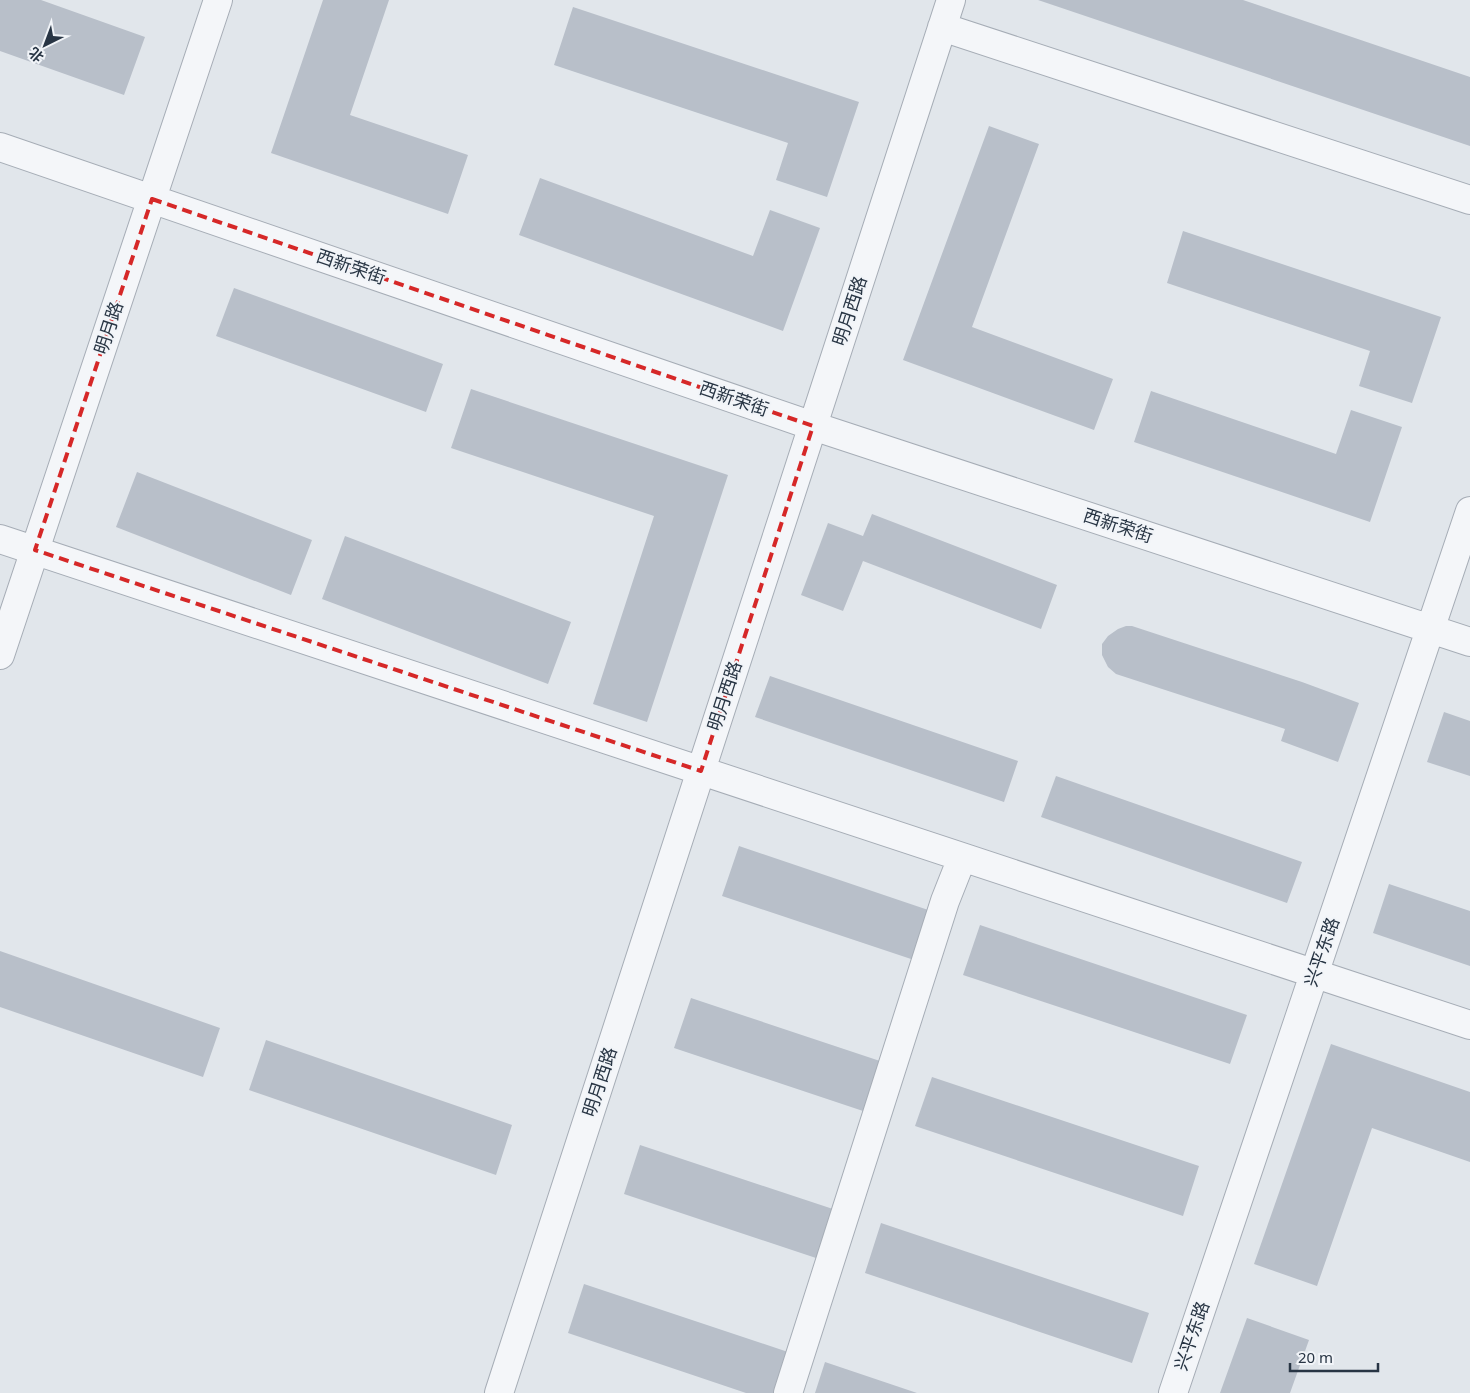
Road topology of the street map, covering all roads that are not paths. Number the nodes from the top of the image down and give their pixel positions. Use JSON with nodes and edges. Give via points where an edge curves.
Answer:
{"nodes":[{"id":1,"x":218,"y":0,"type":"edge"},
{"id":2,"x":951,"y":0,"type":"edge"},
{"id":3,"x":942,"y":27,"type":"junction"},
{"id":4,"x":0,"y":147,"type":"edge"},
{"id":5,"x":152,"y":199,"type":"junction"},
{"id":6,"x":1470,"y":200,"type":"edge"},
{"id":7,"x":813,"y":426,"type":"junction"},
{"id":8,"x":1470,"y":511,"type":"edge"},
{"id":9,"x":0,"y":539,"type":"edge"},
{"id":10,"x":35,"y":550,"type":"junction"},
{"id":11,"x":1430,"y":629,"type":"junction"},
{"id":12,"x":1470,"y":642,"type":"edge"},
{"id":13,"x":0,"y":655,"type":"edge"},
{"id":14,"x":701,"y":771,"type":"junction"},
{"id":15,"x":962,"y":858,"type":"junction"},
{"id":16,"x":1314,"y":974,"type":"junction"},
{"id":17,"x":1470,"y":1026,"type":"edge"},
{"id":18,"x":499,"y":1393,"type":"edge"},
{"id":19,"x":788,"y":1393,"type":"edge"},
{"id":20,"x":1173,"y":1393,"type":"edge"}],
"edges":[{"from":1,"to":5,"type":"street","name":"明月路"},
{"from":2,"to":3,"type":"street","name":"明月西路"},
{"from":3,"to":6,"type":"street"},
{"from":3,"to":7,"type":"street","name":"明月西路"},
{"from":4,"to":5,"type":"street","name":"西新荣街"},
{"from":5,"to":7,"type":"street","name":"西新荣街"},
{"from":5,"to":10,"type":"street","name":"明月路"},
{"from":7,"to":11,"type":"street","name":"西新荣街"},
{"from":7,"to":14,"type":"street","name":"明月西路"},
{"from":8,"to":11,"type":"street","name":"兴平东路"},
{"from":9,"to":10,"type":"street"},
{"from":10,"to":13,"type":"street","name":"明月路"},
{"from":10,"to":14,"type":"street"},
{"from":11,"to":12,"type":"street","name":"西新荣街"},
{"from":11,"to":16,"type":"street","name":"兴平东路"},
{"from":14,"to":15,"type":"street"},
{"from":14,"to":18,"type":"street","name":"明月西路"},
{"from":15,"to":16,"type":"street"},
{"from":15,"to":19,"type":"street","via":[[942,911]]},
{"from":16,"to":17,"type":"street"},
{"from":16,"to":20,"type":"street","name":"兴平东路"}]}
